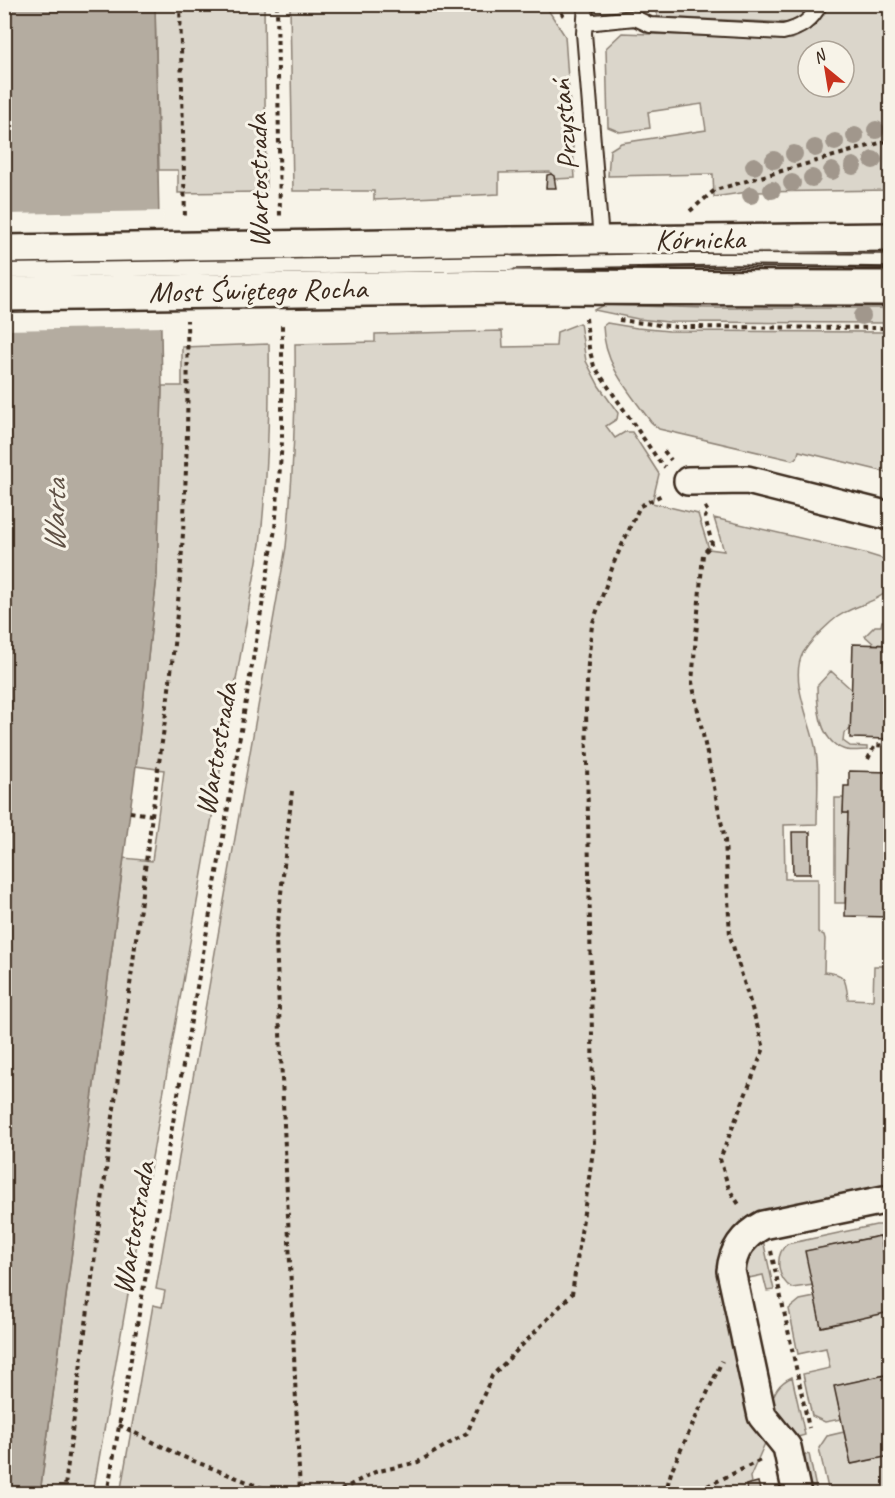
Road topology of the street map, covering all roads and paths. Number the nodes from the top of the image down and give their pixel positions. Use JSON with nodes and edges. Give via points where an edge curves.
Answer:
{"nodes":[{"id":1,"x":180,"y":4,"type":"edge"},
{"id":2,"x":277,"y":4,"type":"edge"},
{"id":3,"x":586,"y":4,"type":"edge"},
{"id":4,"x":820,"y":4,"type":"edge"},
{"id":5,"x":585,"y":23,"type":"junction"},
{"id":6,"x":891,"y":140,"type":"edge"},
{"id":7,"x":689,"y":212,"type":"dead end"},
{"id":8,"x":185,"y":226,"type":"dead end"},
{"id":9,"x":280,"y":227,"type":"dead end"},
{"id":10,"x":891,"y":237,"type":"edge"},
{"id":11,"x":601,"y":240,"type":"junction"},
{"id":12,"x":4,"y":249,"type":"edge"},
{"id":13,"x":891,"y":260,"type":"edge"},
{"id":14,"x":510,"y":264,"type":"junction"},
{"id":15,"x":4,"y":271,"type":"edge"},
{"id":16,"x":891,"y":288,"type":"edge"},
{"id":17,"x":4,"y":294,"type":"edge"},
{"id":18,"x":282,"y":311,"type":"dead end"},
{"id":19,"x":575,"y":315,"type":"dead end"},
{"id":20,"x":586,"y":316,"type":"junction"},
{"id":21,"x":592,"y":316,"type":"dead end"},
{"id":22,"x":608,"y":318,"type":"dead end"},
{"id":23,"x":187,"y":319,"type":"dead end"},
{"id":24,"x":891,"y":328,"type":"edge"},
{"id":25,"x":688,"y":481,"type":"junction"},
{"id":26,"x":891,"y":516,"type":"edge"},
{"id":27,"x":712,"y":544,"type":"dead end"},
{"id":28,"x":891,"y":746,"type":"edge"},
{"id":29,"x":868,"y":759,"type":"dead end"},
{"id":30,"x":292,"y":791,"type":"dead end"},
{"id":31,"x":130,"y":812,"type":"dead end"},
{"id":32,"x":152,"y":815,"type":"junction"},
{"id":33,"x":891,"y":1200,"type":"edge"},
{"id":34,"x":762,"y":1235,"type":"junction"},
{"id":35,"x":747,"y":1343,"type":"junction"},
{"id":36,"x":119,"y":1425,"type":"junction"},
{"id":37,"x":799,"y":1442,"type":"junction"},
{"id":38,"x":64,"y":1494,"type":"edge"},
{"id":39,"x":107,"y":1494,"type":"edge"},
{"id":40,"x":278,"y":1494,"type":"edge"},
{"id":41,"x":300,"y":1494,"type":"edge"},
{"id":42,"x":333,"y":1494,"type":"edge"},
{"id":43,"x":665,"y":1494,"type":"edge"},
{"id":44,"x":691,"y":1494,"type":"edge"},
{"id":45,"x":797,"y":1494,"type":"edge"}],
"edges":[{"from":1,"to":8,"type":"path"},
{"from":2,"to":9,"type":"path","name":"Wartostrada"},
{"from":3,"to":5,"type":"lane","name":"Przystań"},
{"from":4,"to":5,"type":"lane","via":[[806,23],[783,32],[650,25],[635,18]]},
{"from":5,"to":11,"type":"lane","name":"Przystań"},
{"from":6,"to":7,"type":"path","via":[[715,190]]},
{"from":10,"to":11,"type":"street","name":"Kórnicka"},
{"from":11,"to":14,"type":"street","name":"Kórnicka"},
{"from":12,"to":14,"type":"street","name":"Most Świętego Rocha","bridge":true},
{"from":13,"to":14,"type":"lane","via":[[693,259]]},
{"from":14,"to":15,"type":"lane","bridge":true},
{"from":14,"to":16,"type":"street","name":"Kórnicka"},
{"from":14,"to":17,"type":"street","name":"Most Świętego Rocha","bridge":true},
{"from":18,"to":36,"type":"path","name":"Wartostrada","via":[[282,442],[275,530]]},
{"from":19,"to":20,"type":"path"},
{"from":20,"to":21,"type":"path"},
{"from":20,"to":25,"type":"path","via":[[589,348],[603,382],[661,464]]},
{"from":22,"to":24,"type":"path","via":[[676,327]]},
{"from":23,"to":32,"type":"path","via":[[186,479],[180,591]]},
{"from":25,"to":26,"type":"street","via":[[747,480]]},
{"from":25,"to":42,"type":"path","via":[[640,506],[592,625],[586,708],[594,1144],[572,1294],[492,1376],[467,1433],[418,1462],[375,1472]]},
{"from":27,"to":34,"type":"path","via":[[703,554],[692,682],[725,840],[730,936],[764,1048],[720,1159],[729,1189]]},
{"from":28,"to":29,"type":"path","via":[[876,745]]},
{"from":30,"to":41,"type":"path","via":[[276,940]]},
{"from":31,"to":32,"type":"path"},
{"from":32,"to":38,"type":"path"},
{"from":33,"to":34,"type":"street","via":[[771,1223]]},
{"from":34,"to":35,"type":"street","via":[[748,1234],[737,1249],[731,1271]]},
{"from":34,"to":37,"type":"path"},
{"from":35,"to":37,"type":"street","via":[[762,1416]]},
{"from":35,"to":43,"type":"path","via":[[720,1363],[672,1469]]},
{"from":36,"to":39,"type":"path","name":"Wartostrada"},
{"from":36,"to":40,"type":"path","via":[[181,1456]]},
{"from":37,"to":44,"type":"path"},
{"from":37,"to":45,"type":"street"}]}
